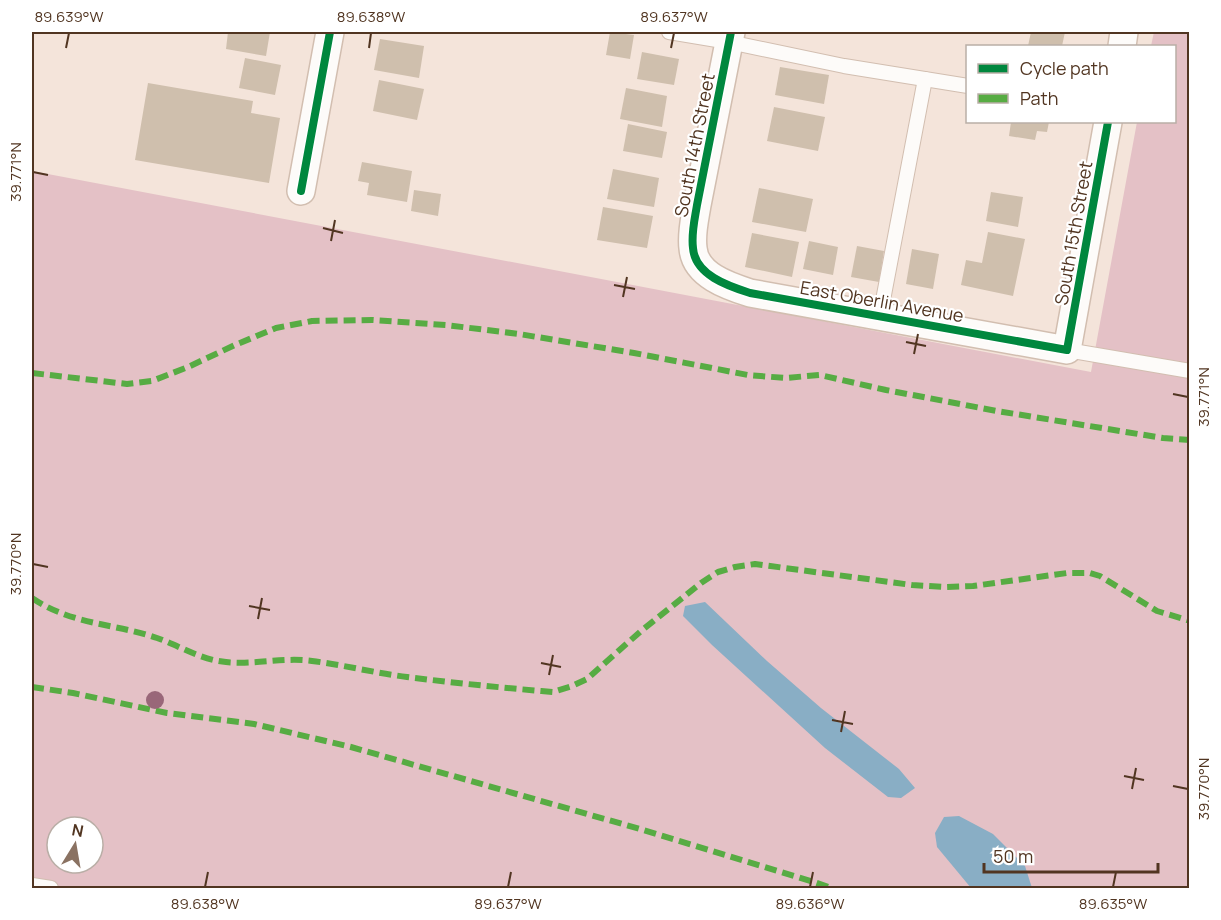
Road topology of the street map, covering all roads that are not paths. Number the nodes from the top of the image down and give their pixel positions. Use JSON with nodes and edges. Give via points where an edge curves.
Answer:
{"nodes":[{"id":1,"x":330,"y":32,"type":"edge"},
{"id":2,"x":669,"y":32,"type":"edge"},
{"id":3,"x":730,"y":37,"type":"edge"},
{"id":4,"x":925,"y":79,"type":"junction"},
{"id":5,"x":966,"y":86,"type":"edge"},
{"id":6,"x":1108,"y":123,"type":"edge"},
{"id":7,"x":301,"y":191,"type":"dead end"},
{"id":8,"x":698,"y":264,"type":"joint"},
{"id":9,"x":880,"y":316,"type":"junction"},
{"id":10,"x":1067,"y":350,"type":"junction"},
{"id":11,"x":1190,"y":371,"type":"edge"},
{"id":12,"x":32,"y":885,"type":"edge"},
{"id":13,"x":51,"y":888,"type":"edge"}],
"edges":[{"from":1,"to":7,"type":"street"},
{"from":2,"to":3,"type":"lane"},
{"from":3,"to":4,"type":"lane","via":[[844,66]]},
{"from":3,"to":8,"type":"street","name":"South 14th Street","via":[[693,233]]},
{"from":4,"to":5,"type":"lane"},
{"from":4,"to":9,"type":"lane"},
{"from":6,"to":10,"type":"street","name":"South 15th Street"},
{"from":8,"to":9,"type":"street","name":"East Oberlin Avenue","via":[[728,286],[750,293]]},
{"from":9,"to":10,"type":"street","name":"East Oberlin Avenue"},
{"from":10,"to":11,"type":"lane"},
{"from":12,"to":13,"type":"lane"}]}
